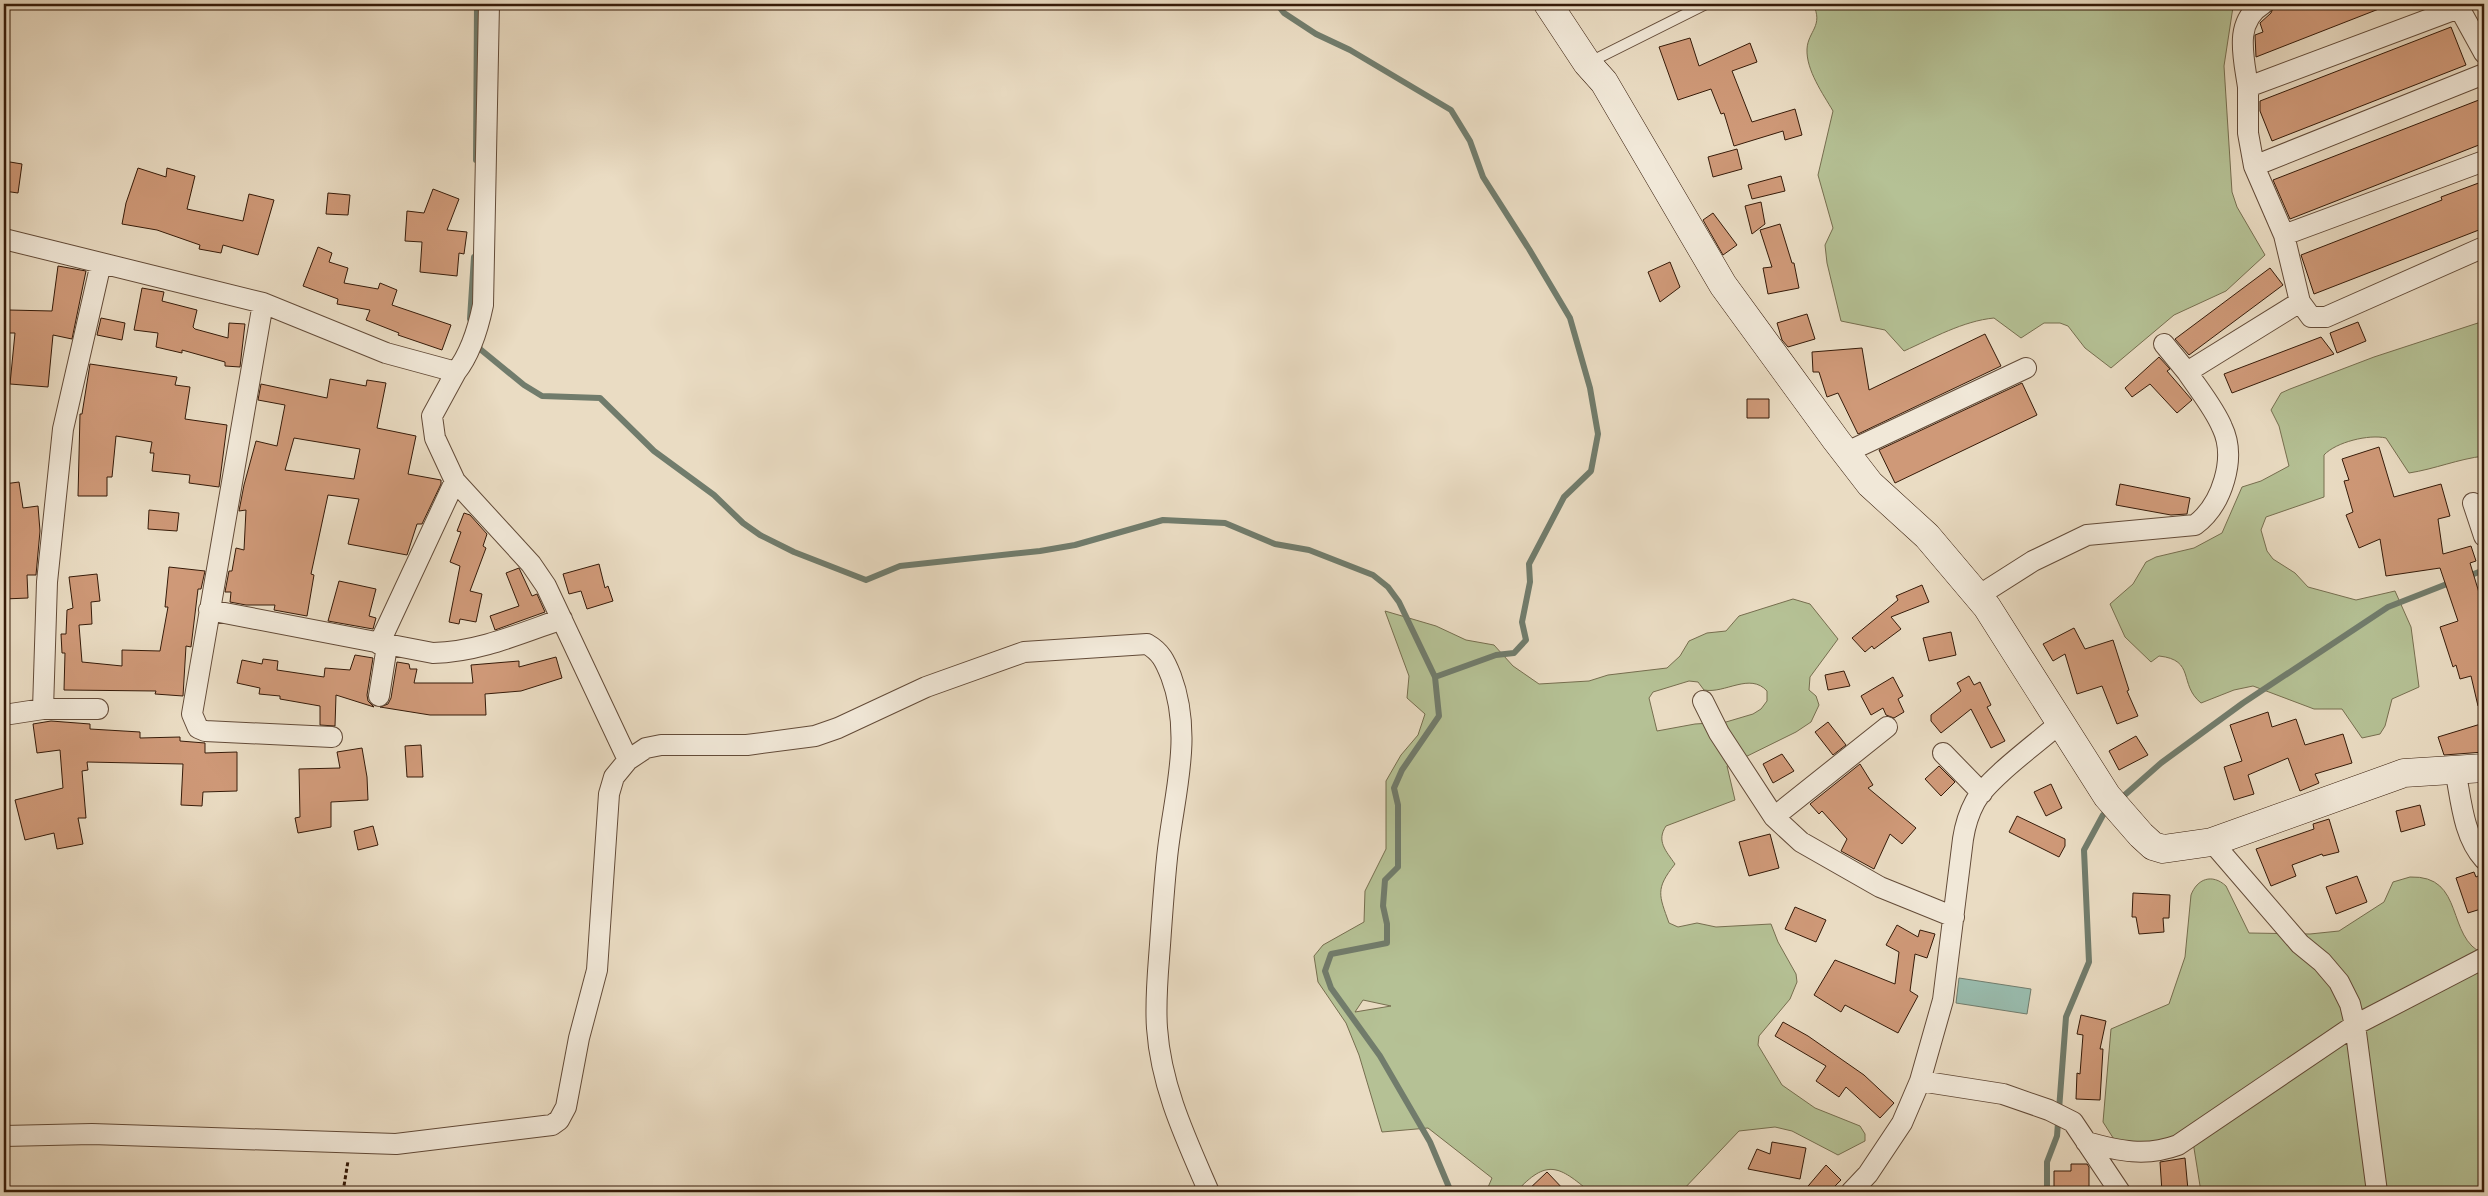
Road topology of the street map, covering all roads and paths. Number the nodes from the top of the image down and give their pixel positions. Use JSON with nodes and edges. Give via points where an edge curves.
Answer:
{"nodes":[{"id":1,"x":489,"y":4,"type":"edge"},
{"id":2,"x":1548,"y":4,"type":"edge"},
{"id":3,"x":1706,"y":4,"type":"edge"},
{"id":4,"x":2264,"y":4,"type":"edge"},
{"id":5,"x":2458,"y":6,"type":"edge"},
{"id":6,"x":2484,"y":53,"type":"edge"},
{"id":7,"x":1587,"y":63,"type":"junction"},
{"id":8,"x":2484,"y":74,"type":"edge"},
{"id":9,"x":2248,"y":87,"type":"junction"},
{"id":10,"x":2484,"y":161,"type":"edge"},
{"id":11,"x":2254,"y":166,"type":"junction"},
{"id":12,"x":2284,"y":235,"type":"junction"},
{"id":13,"x":4,"y":239,"type":"edge"},
{"id":14,"x":2484,"y":248,"type":"edge"},
{"id":15,"x":101,"y":263,"type":"junction"},
{"id":16,"x":2300,"y":302,"type":"junction"},
{"id":17,"x":263,"y":303,"type":"junction"},
{"id":18,"x":2164,"y":344,"type":"dead end"},
{"id":19,"x":2026,"y":368,"type":"dead end"},
{"id":20,"x":456,"y":372,"type":"junction"},
{"id":21,"x":2187,"y":372,"type":"junction"},
{"id":22,"x":1848,"y":452,"type":"junction"},
{"id":23,"x":455,"y":481,"type":"junction"},
{"id":24,"x":2473,"y":503,"type":"dead end"},
{"id":25,"x":2484,"y":536,"type":"edge"},
{"id":26,"x":1978,"y":596,"type":"junction"},
{"id":27,"x":209,"y":610,"type":"junction"},
{"id":28,"x":562,"y":619,"type":"junction"},
{"id":29,"x":383,"y":645,"type":"junction"},
{"id":30,"x":379,"y":696,"type":"dead end"},
{"id":31,"x":1703,"y":701,"type":"dead end"},
{"id":32,"x":98,"y":709,"type":"dead end"},
{"id":33,"x":43,"y":710,"type":"junction"},
{"id":34,"x":4,"y":715,"type":"edge"},
{"id":35,"x":2061,"y":722,"type":"junction"},
{"id":36,"x":1887,"y":727,"type":"dead end"},
{"id":37,"x":332,"y":737,"type":"dead end"},
{"id":38,"x":1943,"y":753,"type":"dead end"},
{"id":39,"x":628,"y":760,"type":"junction"},
{"id":40,"x":2484,"y":768,"type":"edge"},
{"id":41,"x":2455,"y":769,"type":"junction"},
{"id":42,"x":1982,"y":793,"type":"junction"},
{"id":43,"x":1774,"y":817,"type":"junction"},
{"id":44,"x":2212,"y":842,"type":"junction"},
{"id":45,"x":2484,"y":859,"type":"edge"},
{"id":46,"x":1954,"y":917,"type":"junction"},
{"id":47,"x":2484,"y":958,"type":"edge"},
{"id":48,"x":2355,"y":1025,"type":"junction"},
{"id":49,"x":1920,"y":1081,"type":"junction"},
{"id":50,"x":4,"y":1136,"type":"edge"},
{"id":51,"x":351,"y":1142,"type":"junction"},
{"id":52,"x":2086,"y":1142,"type":"junction"},
{"id":53,"x":343,"y":1192,"type":"edge"},
{"id":54,"x":1209,"y":1192,"type":"edge"},
{"id":55,"x":1851,"y":1192,"type":"edge"},
{"id":56,"x":2120,"y":1192,"type":"edge"},
{"id":57,"x":2377,"y":1192,"type":"edge"}],
"edges":[{"from":1,"to":20,"type":"street","via":[[485,282],[475,337]]},
{"from":2,"to":7,"type":"street"},
{"from":3,"to":7,"type":"lane"},
{"from":4,"to":9,"type":"street","via":[[2253,11],[2242,37]]},
{"from":5,"to":6,"type":"street"},
{"from":5,"to":9,"type":"street"},
{"from":7,"to":22,"type":"street","via":[[1604,82],[1724,285]]},
{"from":8,"to":11,"type":"street"},
{"from":9,"to":11,"type":"street","via":[[2248,134]]},
{"from":10,"to":12,"type":"street"},
{"from":11,"to":12,"type":"street"},
{"from":12,"to":16,"type":"street"},
{"from":13,"to":15,"type":"street"},
{"from":14,"to":16,"type":"street","via":[[2326,317],[2311,317]]},
{"from":15,"to":17,"type":"street"},
{"from":15,"to":33,"type":"street","via":[[62,429],[47,582]]},
{"from":16,"to":21,"type":"street"},
{"from":17,"to":20,"type":"street","via":[[386,353]]},
{"from":17,"to":27,"type":"street"},
{"from":18,"to":21,"type":"street"},
{"from":19,"to":22,"type":"street"},
{"from":20,"to":23,"type":"street","via":[[432,416],[435,438]]},
{"from":21,"to":26,"type":"street","via":[[2220,422],[2227,446],[2226,471],[2220,491],[2204,518],[2196,525],[2087,535],[2033,561]]},
{"from":22,"to":26,"type":"street","via":[[1870,484],[1927,536]]},
{"from":23,"to":28,"type":"street","via":[[531,564]]},
{"from":23,"to":29,"type":"street"},
{"from":24,"to":25,"type":"street"},
{"from":26,"to":35,"type":"street"},
{"from":27,"to":29,"type":"street"},
{"from":27,"to":37,"type":"street","via":[[193,697],[192,714],[198,728],[216,732]]},
{"from":28,"to":29,"type":"street","via":[[456,653],[433,653]]},
{"from":28,"to":39,"type":"street"},
{"from":29,"to":30,"type":"street"},
{"from":31,"to":43,"type":"street","via":[[1719,733]]},
{"from":32,"to":33,"type":"street"},
{"from":33,"to":34,"type":"street"},
{"from":35,"to":42,"type":"street"},
{"from":35,"to":44,"type":"street","via":[[2113,804],[2153,846],[2163,850]]},
{"from":36,"to":43,"type":"street"},
{"from":38,"to":42,"type":"street"},
{"from":39,"to":51,"type":"street","via":[[614,777],[609,794],[597,970],[579,1038],[566,1107],[559,1120],[545,1127],[438,1141],[396,1144]]},
{"from":39,"to":54,"type":"street","via":[[646,748],[661,745],[747,745],[815,736],[926,687],[1024,652],[1148,644],[1159,650],[1179,702],[1183,747],[1167,857],[1156,1001],[1157,1028],[1165,1081],[1174,1110]]},
{"from":40,"to":41,"type":"street"},
{"from":41,"to":44,"type":"street","via":[[2390,776]]},
{"from":41,"to":45,"type":"street","via":[[2469,832]]},
{"from":42,"to":46,"type":"street","via":[[1965,825]]},
{"from":43,"to":46,"type":"street","via":[[1801,842],[1829,860],[1880,887]]},
{"from":44,"to":48,"type":"street","via":[[2300,944],[2339,982],[2350,1004]]},
{"from":46,"to":49,"type":"street","via":[[1943,1000]]},
{"from":47,"to":48,"type":"street"},
{"from":48,"to":52,"type":"street","via":[[2178,1145],[2166,1150],[2138,1153]]},
{"from":48,"to":57,"type":"street"},
{"from":49,"to":52,"type":"street","via":[[2003,1094],[2048,1110],[2073,1122]]},
{"from":49,"to":55,"type":"street","via":[[1902,1123],[1868,1174]]},
{"from":50,"to":51,"type":"street","via":[[92,1134]]},
{"from":51,"to":53,"type":"path"},
{"from":52,"to":56,"type":"street"}]}
